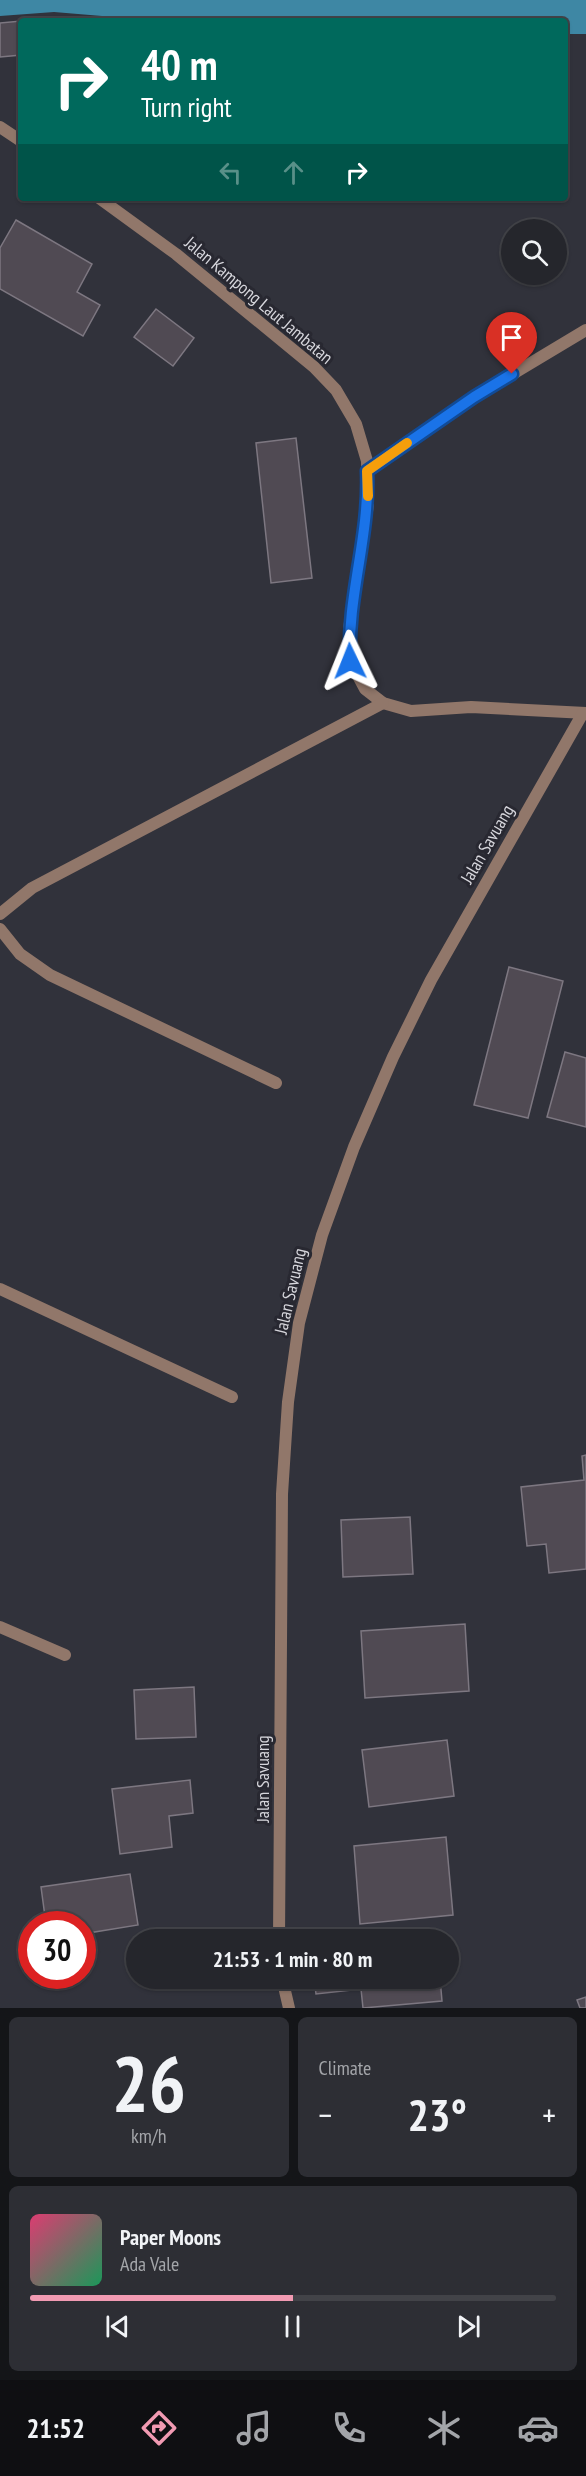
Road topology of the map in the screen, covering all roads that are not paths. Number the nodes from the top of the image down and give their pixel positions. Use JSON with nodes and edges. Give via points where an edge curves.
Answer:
{"nodes":[{"id":1,"x":0,"y":127,"type":"edge"},
{"id":2,"x":18,"y":139,"type":"edge"},
{"id":3,"x":103,"y":201,"type":"edge"},
{"id":4,"x":586,"y":330,"type":"edge"},
{"id":5,"x":367,"y":471,"type":"junction"},
{"id":6,"x":383,"y":703,"type":"junction"},
{"id":7,"x":584,"y":713,"type":"edge"},
{"id":8,"x":0,"y":915,"type":"edge"},
{"id":9,"x":0,"y":929,"type":"edge"},
{"id":10,"x":276,"y":1083,"type":"dead end"},
{"id":11,"x":0,"y":1289,"type":"edge"},
{"id":12,"x":232,"y":1397,"type":"dead end"},
{"id":13,"x":0,"y":1627,"type":"edge"},
{"id":14,"x":65,"y":1655,"type":"dead end"},
{"id":15,"x":279,"y":1929,"type":"edge"},
{"id":16,"x":285,"y":1989,"type":"edge"},
{"id":17,"x":289,"y":2008,"type":"edge"}],
"edges":[{"from":1,"to":2,"type":"street"},
{"from":3,"to":5,"type":"street","name":"Jalan Kampong Laut Jambatan","via":[[176,254],[314,367],[336,390],[356,424]]},
{"from":4,"to":5,"type":"street","via":[[474,397]]},
{"from":5,"to":6,"type":"street","name":"Jalan Kampong Laut Jambatan","via":[[368,505],[349,629],[350,661],[364,689]]},
{"from":6,"to":7,"type":"street","name":"Jalan Kampong Laut Jambatan","via":[[411,711],[471,707]]},
{"from":6,"to":8,"type":"street","via":[[32,888]]},
{"from":7,"to":15,"type":"street","name":"Jalan Savuang","via":[[430,980],[393,1057],[322,1235],[299,1323],[288,1402],[282,1494]]},
{"from":9,"to":10,"type":"street","via":[[20,954],[50,975]]},
{"from":11,"to":12,"type":"street"},
{"from":13,"to":14,"type":"street"},
{"from":16,"to":17,"type":"street"}]}
